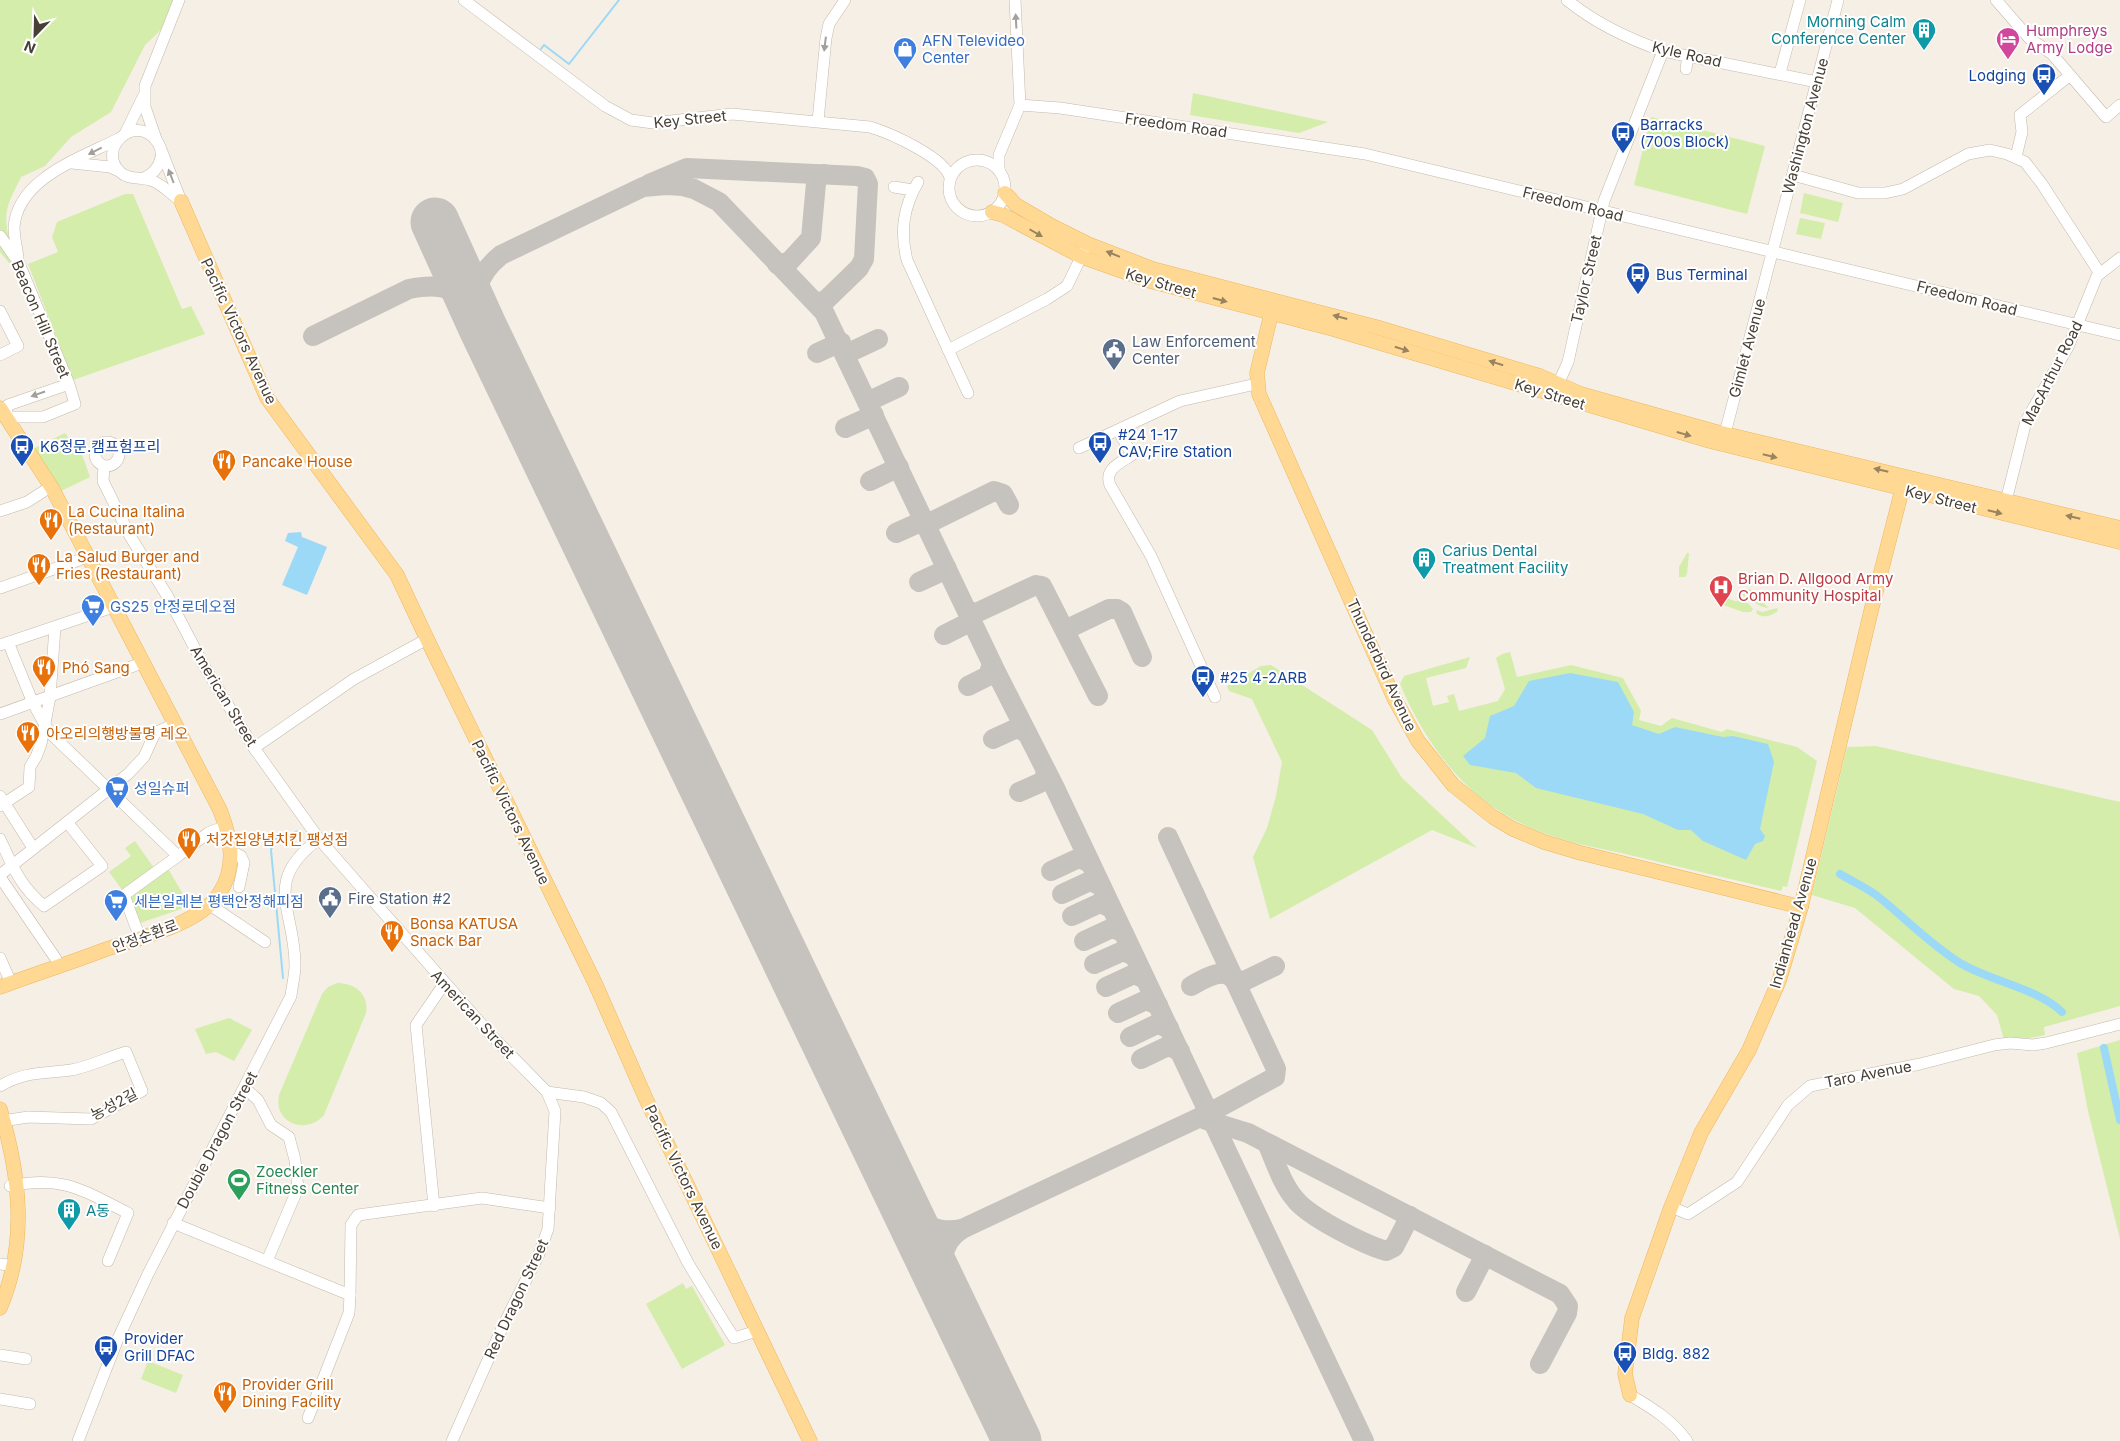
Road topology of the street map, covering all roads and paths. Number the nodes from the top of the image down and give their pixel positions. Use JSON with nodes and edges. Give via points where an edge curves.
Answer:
{"nodes":[{"id":1,"x":180,"y":0,"type":"edge"},
{"id":2,"x":464,"y":0,"type":"edge"},
{"id":3,"x":844,"y":0,"type":"edge"},
{"id":4,"x":1015,"y":0,"type":"edge"},
{"id":5,"x":1567,"y":0,"type":"edge"},
{"id":6,"x":1800,"y":0,"type":"edge"},
{"id":7,"x":1838,"y":0,"type":"edge"},
{"id":8,"x":1996,"y":0,"type":"edge"},
{"id":9,"x":1663,"y":51,"type":"junction"},
{"id":10,"x":1688,"y":56,"type":"junction"},
{"id":11,"x":1686,"y":70,"type":"dead end"},
{"id":12,"x":1780,"y":73,"type":"junction"},
{"id":13,"x":2070,"y":76,"type":"junction"},
{"id":14,"x":1817,"y":82,"type":"junction"},
{"id":15,"x":144,"y":91,"type":"junction"},
{"id":16,"x":1020,"y":105,"type":"junction"},
{"id":17,"x":2120,"y":105,"type":"edge"},
{"id":18,"x":818,"y":121,"type":"junction"},
{"id":19,"x":122,"y":136,"type":"junction"},
{"id":20,"x":159,"y":145,"type":"junction"},
{"id":21,"x":999,"y":155,"type":"junction"},
{"id":22,"x":2016,"y":157,"type":"junction"},
{"id":23,"x":986,"y":161,"type":"junction"},
{"id":24,"x":72,"y":163,"type":"junction"},
{"id":25,"x":945,"y":167,"type":"junction"},
{"id":26,"x":957,"y":168,"type":"junction"},
{"id":27,"x":999,"y":170,"type":"junction"},
{"id":28,"x":119,"y":171,"type":"junction"},
{"id":29,"x":1793,"y":175,"type":"junction"},
{"id":30,"x":144,"y":178,"type":"junction"},
{"id":31,"x":950,"y":178,"type":"junction"},
{"id":32,"x":894,"y":188,"type":"dead end"},
{"id":33,"x":1005,"y":193,"type":"junction"},
{"id":34,"x":181,"y":201,"type":"junction"},
{"id":35,"x":1602,"y":210,"type":"junction"},
{"id":36,"x":992,"y":212,"type":"junction"},
{"id":37,"x":0,"y":236,"type":"edge"},
{"id":38,"x":1085,"y":250,"type":"junction"},
{"id":39,"x":1772,"y":252,"type":"junction"},
{"id":40,"x":2120,"y":258,"type":"edge"},
{"id":41,"x":19,"y":264,"type":"junction"},
{"id":42,"x":2099,"y":272,"type":"junction"},
{"id":43,"x":1273,"y":307,"type":"junction"},
{"id":44,"x":0,"y":311,"type":"edge"},
{"id":45,"x":2077,"y":326,"type":"junction"},
{"id":46,"x":2120,"y":335,"type":"edge"},
{"id":47,"x":948,"y":350,"type":"junction"},
{"id":48,"x":0,"y":356,"type":"edge"},
{"id":49,"x":69,"y":384,"type":"junction"},
{"id":50,"x":1256,"y":384,"type":"junction"},
{"id":51,"x":1556,"y":390,"type":"junction"},
{"id":52,"x":968,"y":393,"type":"dead end"},
{"id":53,"x":1,"y":416,"type":"edge"},
{"id":54,"x":1118,"y":430,"type":"junction"},
{"id":55,"x":1724,"y":439,"type":"junction"},
{"id":56,"x":1079,"y":448,"type":"dead end"},
{"id":57,"x":104,"y":466,"type":"dead end"},
{"id":58,"x":1904,"y":482,"type":"junction"},
{"id":59,"x":44,"y":492,"type":"junction"},
{"id":60,"x":2006,"y":501,"type":"junction"},
{"id":61,"x":0,"y":511,"type":"edge"},
{"id":62,"x":2120,"y":528,"type":"edge"},
{"id":63,"x":2120,"y":542,"type":"edge"},
{"id":64,"x":79,"y":560,"type":"junction"},
{"id":65,"x":0,"y":588,"type":"edge"},
{"id":66,"x":109,"y":608,"type":"junction"},
{"id":67,"x":55,"y":627,"type":"junction"},
{"id":68,"x":426,"y":640,"type":"junction"},
{"id":69,"x":4,"y":644,"type":"edge"},
{"id":70,"x":139,"y":664,"type":"junction"},
{"id":71,"x":1216,"y":696,"type":"dead end"},
{"id":72,"x":50,"y":697,"type":"junction"},
{"id":73,"x":33,"y":703,"type":"junction"},
{"id":74,"x":0,"y":714,"type":"edge"},
{"id":75,"x":46,"y":722,"type":"junction"},
{"id":76,"x":171,"y":725,"type":"junction"},
{"id":77,"x":254,"y":748,"type":"junction"},
{"id":78,"x":110,"y":790,"type":"junction"},
{"id":79,"x":2,"y":802,"type":"edge"},
{"id":80,"x":67,"y":822,"type":"junction"},
{"id":81,"x":223,"y":827,"type":"junction"},
{"id":82,"x":0,"y":839,"type":"edge"},
{"id":83,"x":319,"y":839,"type":"junction"},
{"id":84,"x":33,"y":848,"type":"junction"},
{"id":85,"x":232,"y":852,"type":"junction"},
{"id":86,"x":178,"y":856,"type":"junction"},
{"id":87,"x":13,"y":865,"type":"junction"},
{"id":88,"x":0,"y":876,"type":"edge"},
{"id":89,"x":239,"y":886,"type":"dead end"},
{"id":90,"x":210,"y":905,"type":"junction"},
{"id":91,"x":1801,"y":907,"type":"junction"},
{"id":92,"x":139,"y":934,"type":"junction"},
{"id":93,"x":265,"y":942,"type":"dead end"},
{"id":94,"x":0,"y":958,"type":"edge"},
{"id":95,"x":56,"y":959,"type":"junction"},
{"id":96,"x":5,"y":981,"type":"edge"},
{"id":97,"x":444,"y":984,"type":"junction"},
{"id":98,"x":2120,"y":1024,"type":"edge"},
{"id":99,"x":0,"y":1086,"type":"edge"},
{"id":100,"x":245,"y":1088,"type":"junction"},
{"id":101,"x":547,"y":1092,"type":"junction"},
{"id":102,"x":2,"y":1115,"type":"edge"},
{"id":103,"x":0,"y":1138,"type":"edge"},
{"id":104,"x":14,"y":1186,"type":"junction"},
{"id":105,"x":434,"y":1206,"type":"junction"},
{"id":106,"x":1671,"y":1207,"type":"junction"},
{"id":107,"x":550,"y":1208,"type":"junction"},
{"id":108,"x":173,"y":1223,"type":"junction"},
{"id":109,"x":108,"y":1261,"type":"dead end"},
{"id":110,"x":267,"y":1261,"type":"junction"},
{"id":111,"x":7,"y":1265,"type":"edge"},
{"id":112,"x":0,"y":1289,"type":"edge"},
{"id":113,"x":350,"y":1294,"type":"junction"},
{"id":114,"x":0,"y":1308,"type":"edge"},
{"id":115,"x":757,"y":1331,"type":"junction"},
{"id":116,"x":0,"y":1355,"type":"edge"},
{"id":117,"x":26,"y":1359,"type":"dead end"},
{"id":118,"x":1630,"y":1395,"type":"joint"},
{"id":119,"x":0,"y":1399,"type":"edge"},
{"id":120,"x":30,"y":1404,"type":"dead end"},
{"id":121,"x":308,"y":1418,"type":"dead end"},
{"id":122,"x":78,"y":1441,"type":"edge"},
{"id":123,"x":452,"y":1441,"type":"edge"},
{"id":124,"x":810,"y":1441,"type":"edge"},
{"id":125,"x":1687,"y":1441,"type":"edge"}],
"edges":[{"from":1,"to":15,"type":"street"},
{"from":2,"to":18,"type":"street","name":"Key Street","via":[[604,106],[631,120],[654,123],[732,114]]},
{"from":3,"to":18,"type":"street","one_way":true,"via":[[829,24]]},
{"from":16,"to":4,"type":"street","one_way":true},
{"from":5,"to":9,"type":"street","name":"Kyle Road","via":[[1585,14]]},
{"from":6,"to":12,"type":"street"},
{"from":7,"to":14,"type":"street","name":"Washington Avenue"},
{"from":8,"to":13,"type":"street","via":[[2029,38],[2052,54]]},
{"from":9,"to":10,"type":"street","name":"Kyle Road"},
{"from":9,"to":35,"type":"street","name":"Taylor Street"},
{"from":10,"to":11,"type":"street"},
{"from":10,"to":12,"type":"street","name":"Kyle Road"},
{"from":12,"to":14,"type":"street","name":"Kyle Road"},
{"from":13,"to":17,"type":"street","via":[[2106,117]]},
{"from":13,"to":22,"type":"street","via":[[2020,115],[2022,132]]},
{"from":14,"to":29,"type":"street","name":"Washington Avenue"},
{"from":15,"to":19,"type":"street"},
{"from":15,"to":20,"type":"street","via":[[145,107]]},
{"from":16,"to":21,"type":"street"},
{"from":16,"to":35,"type":"street","name":"Freedom Road","via":[[1060,108],[1365,154]]},
{"from":18,"to":25,"type":"street","name":"Key Street","via":[[886,132]]},
{"from":19,"to":20,"type":"street","via":[[134,130],[144,131]]},
{"from":19,"to":24,"type":"street","one_way":true},
{"from":19,"to":28,"type":"street","via":[[113,155]]},
{"from":20,"to":30,"type":"street","via":[[158,167]]},
{"from":34,"to":20,"type":"street","one_way":true},
{"from":21,"to":23,"type":"street"},
{"from":21,"to":27,"type":"street"},
{"from":22,"to":29,"type":"street","via":[[1990,150],[1978,151],[1904,189],[1886,194],[1858,192]]},
{"from":22,"to":42,"type":"street","via":[[2025,162],[2042,184]]},
{"from":23,"to":26,"type":"street","via":[[971,160]]},
{"from":23,"to":27,"type":"street"},
{"from":24,"to":28,"type":"street","via":[[110,166]]},
{"from":24,"to":41,"type":"street","via":[[52,170],[41,179],[20,208],[14,229]]},
{"from":25,"to":26,"type":"street"},
{"from":25,"to":31,"type":"street"},
{"from":26,"to":31,"type":"street"},
{"from":27,"to":33,"type":"street"},
{"from":28,"to":30,"type":"street","via":[[130,178]]},
{"from":29,"to":39,"type":"street","name":"Washington Avenue"},
{"from":30,"to":34,"type":"street"},
{"from":31,"to":36,"type":"street","via":[[950,195],[959,210],[975,216]]},
{"from":32,"to":47,"type":"street","via":[[916,186],[904,216],[903,246],[906,260]]},
{"from":33,"to":36,"type":"street"},
{"from":33,"to":38,"type":"main road","name":"Key Street","via":[[1016,205]]},
{"from":34,"to":68,"type":"main road","name":"Pacific Victors Avenue","via":[[267,398],[397,574]]},
{"from":35,"to":39,"type":"street","name":"Freedom Road"},
{"from":35,"to":51,"type":"street","name":"Taylor Street","via":[[1568,362]]},
{"from":36,"to":38,"type":"main road","name":"Key Street","one_way":true},
{"from":37,"to":41,"type":"street","name":"Beacon Hill Street"},
{"from":38,"to":43,"type":"main road","name":"Key Street","via":[[1150,281]]},
{"from":38,"to":47,"type":"street","via":[[1067,286]]},
{"from":39,"to":45,"type":"street","name":"Freedom Road"},
{"from":39,"to":55,"type":"street","name":"Gimlet Avenue"},
{"from":40,"to":42,"type":"street"},
{"from":41,"to":49,"type":"street","name":"Beacon Hill Street"},
{"from":42,"to":45,"type":"street","name":"MacArthur Road"},
{"from":43,"to":50,"type":"main road"},
{"from":43,"to":51,"type":"main road","name":"Key Street","via":[[1356,336]]},
{"from":44,"to":48,"type":"street","via":[[18,346]]},
{"from":45,"to":46,"type":"street","name":"Freedom Road"},
{"from":45,"to":60,"type":"street","name":"MacArthur Road","via":[[2026,421]]},
{"from":47,"to":52,"type":"street"},
{"from":49,"to":53,"type":"street","one_way":true,"via":[[8,405]]},
{"from":49,"to":53,"type":"street","name":"Beacon Hill Street","via":[[75,404],[43,418]]},
{"from":50,"to":54,"type":"street","via":[[1180,401]]},
{"from":50,"to":91,"type":"main road","name":"Thunderbird Avenue","via":[[1394,698],[1421,745],[1453,785],[1492,817],[1544,842]]},
{"from":51,"to":55,"type":"main road","name":"Key Street","via":[[1581,394]]},
{"from":53,"to":59,"type":"main road","name":"안정순환로"},
{"from":53,"to":66,"type":"main road","name":"안정순환로","via":[[52,488]]},
{"from":54,"to":56,"type":"street"},
{"from":54,"to":71,"type":"street","via":[[1132,455],[1110,471],[1107,478],[1151,556]]},
{"from":55,"to":58,"type":"main road","name":"Key Street"},
{"from":57,"to":77,"type":"street","name":"American Street","via":[[103,481],[119,516]]},
{"from":58,"to":60,"type":"main road","name":"Key Street"},
{"from":58,"to":63,"type":"main road","name":"Key Street","one_way":true},
{"from":58,"to":91,"type":"main road","name":"Indianhead Avenue"},
{"from":59,"to":61,"type":"street"},
{"from":59,"to":64,"type":"main road","name":"안정순환로"},
{"from":62,"to":60,"type":"main road","name":"Key Street","one_way":true},
{"from":64,"to":65,"type":"street"},
{"from":64,"to":66,"type":"main road","name":"안정순환로"},
{"from":66,"to":67,"type":"street"},
{"from":66,"to":70,"type":"main road","name":"안정순환로"},
{"from":67,"to":69,"type":"street"},
{"from":67,"to":72,"type":"street"},
{"from":68,"to":77,"type":"street","via":[[354,678]]},
{"from":68,"to":115,"type":"main road","name":"Pacific Victors Avenue","via":[[594,983]]},
{"from":69,"to":73,"type":"street"},
{"from":70,"to":72,"type":"street"},
{"from":70,"to":76,"type":"main road","name":"안정순환로"},
{"from":72,"to":73,"type":"street"},
{"from":72,"to":75,"type":"street"},
{"from":73,"to":74,"type":"street"},
{"from":73,"to":75,"type":"street"},
{"from":75,"to":78,"type":"street","via":[[49,732]]},
{"from":75,"to":79,"type":"street","via":[[30,767],[28,787]]},
{"from":76,"to":78,"type":"street","via":[[155,732],[144,757]]},
{"from":76,"to":81,"type":"main road","name":"안정순환로"},
{"from":77,"to":83,"type":"street","name":"American Street"},
{"from":78,"to":80,"type":"street"},
{"from":78,"to":86,"type":"street"},
{"from":79,"to":84,"type":"street"},
{"from":80,"to":84,"type":"street"},
{"from":80,"to":87,"type":"street","via":[[102,866],[44,906],[29,894]]},
{"from":81,"to":85,"type":"main road","name":"안정순환로"},
{"from":81,"to":86,"type":"street","via":[[208,833]]},
{"from":81,"to":92,"type":"main road","name":"안정순환로","via":[[223,860],[213,890],[192,909]]},
{"from":82,"to":87,"type":"street"},
{"from":83,"to":97,"type":"street","name":"American Street"},
{"from":83,"to":100,"type":"street","name":"Double Dragon Street","via":[[298,856],[287,875],[285,897],[295,966],[291,996]]},
{"from":84,"to":87,"type":"street"},
{"from":85,"to":89,"type":"street","via":[[241,856],[244,863]]},
{"from":85,"to":90,"type":"main road","name":"안정순환로","via":[[224,883]]},
{"from":86,"to":92,"type":"street","via":[[124,896]]},
{"from":87,"to":88,"type":"street"},
{"from":88,"to":95,"type":"street"},
{"from":90,"to":92,"type":"main road","name":"안정순환로","via":[[185,921]]},
{"from":90,"to":93,"type":"street"},
{"from":91,"to":106,"type":"main road","name":"Indianhead Avenue","via":[[1779,982],[1749,1050],[1701,1133]]},
{"from":92,"to":95,"type":"main road","name":"안정순환로"},
{"from":92,"to":96,"type":"main road","name":"안정순환로"},
{"from":94,"to":96,"type":"street"},
{"from":95,"to":96,"type":"main road","name":"안정순환로"},
{"from":97,"to":101,"type":"street","name":"American Street"},
{"from":97,"to":105,"type":"street","via":[[416,1025]]},
{"from":98,"to":106,"type":"street","name":"Taro Avenue","via":[[2046,1043],[1994,1045],[1810,1086],[1788,1105],[1737,1182],[1688,1214]]},
{"from":99,"to":102,"type":"street","name":"농성2길","via":[[16,1077],[40,1071],[72,1070],[126,1052],[142,1092],[91,1119]]},
{"from":100,"to":108,"type":"street","name":"Double Dragon Street"},
{"from":100,"to":110,"type":"street","via":[[258,1100],[271,1125],[289,1138],[295,1160],[298,1188]]},
{"from":101,"to":107,"type":"street","name":"Red Dragon Street","via":[[555,1111]]},
{"from":101,"to":115,"type":"street","via":[[584,1097],[601,1103],[611,1112],[688,1263],[734,1338]]},
{"from":102,"to":104,"type":"main road"},
{"from":103,"to":104,"type":"main road"},
{"from":104,"to":109,"type":"street","via":[[43,1182],[74,1185],[128,1213]]},
{"from":104,"to":111,"type":"main road","via":[[19,1236]]},
{"from":105,"to":107,"type":"street","via":[[482,1198]]},
{"from":105,"to":113,"type":"street","via":[[358,1215],[351,1225]]},
{"from":106,"to":118,"type":"main road","name":"Indianhead Avenue","via":[[1632,1318],[1625,1374]]},
{"from":107,"to":123,"type":"street","name":"Red Dragon Street","via":[[548,1229],[539,1254]]},
{"from":108,"to":110,"type":"street"},
{"from":108,"to":122,"type":"street","name":"Double Dragon Street","via":[[117,1341]]},
{"from":110,"to":113,"type":"street"},
{"from":111,"to":112,"type":"main road"},
{"from":111,"to":114,"type":"main road"},
{"from":113,"to":121,"type":"street","via":[[349,1312]]},
{"from":115,"to":124,"type":"main road","name":"Pacific Victors Avenue"},
{"from":116,"to":117,"type":"street"},
{"from":118,"to":125,"type":"street","name":"Indianhead Avenue","via":[[1656,1410]]},
{"from":119,"to":120,"type":"street"}]}
